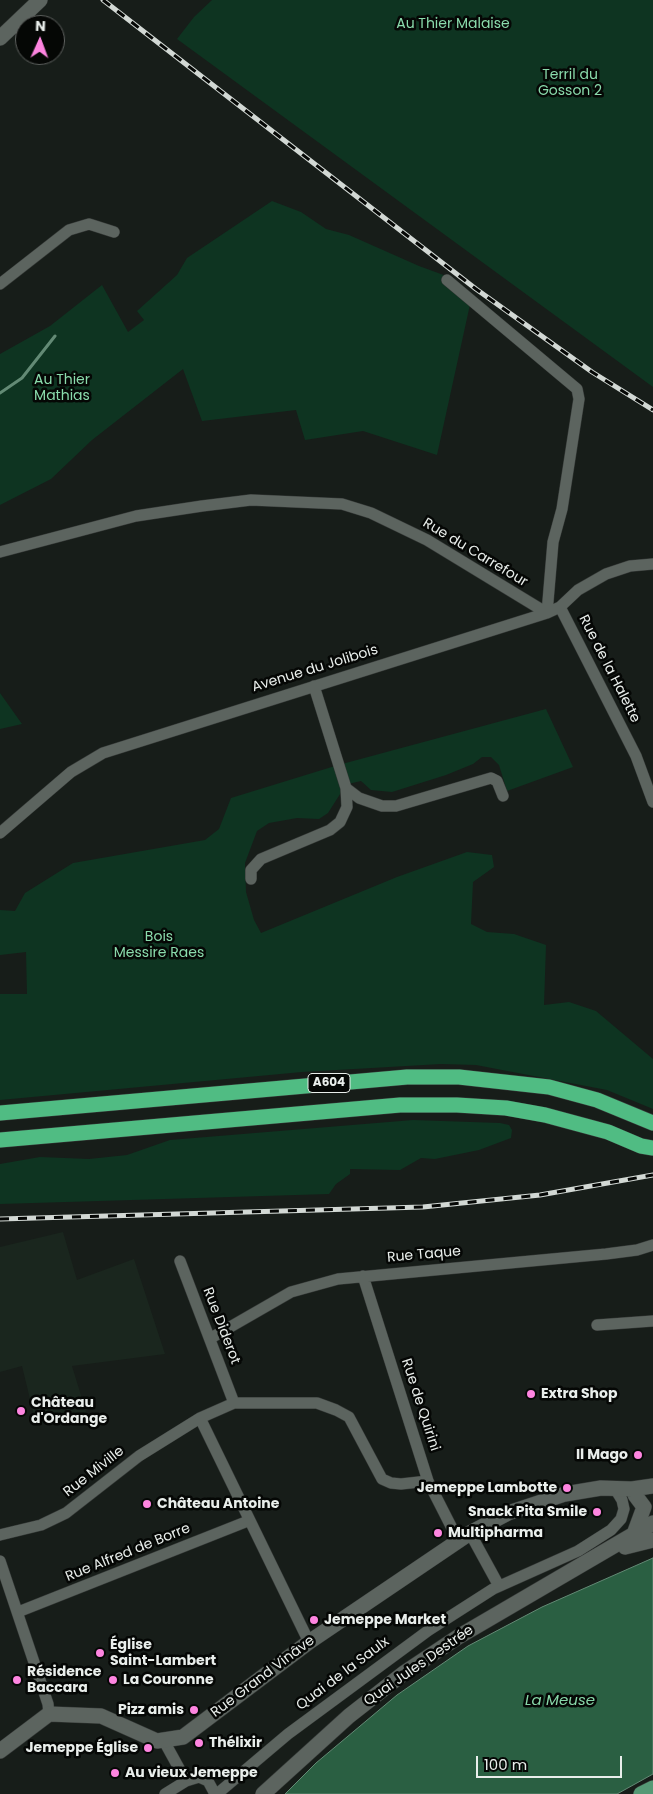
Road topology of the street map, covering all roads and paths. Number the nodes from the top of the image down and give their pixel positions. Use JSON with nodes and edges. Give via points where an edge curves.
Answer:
{"nodes":[{"id":1,"x":40,"y":0,"type":"edge"},
{"id":2,"x":0,"y":38,"type":"edge"},
{"id":3,"x":114,"y":232,"type":"dead end"},
{"id":4,"x":447,"y":280,"type":"dead end"},
{"id":5,"x":0,"y":284,"type":"edge"},
{"id":6,"x":0,"y":552,"type":"edge"},
{"id":7,"x":653,"y":564,"type":"edge"},
{"id":8,"x":560,"y":606,"type":"junction"},
{"id":9,"x":547,"y":613,"type":"junction"},
{"id":10,"x":314,"y":686,"type":"junction"},
{"id":11,"x":346,"y":788,"type":"junction"},
{"id":12,"x":503,"y":796,"type":"dead end"},
{"id":13,"x":653,"y":802,"type":"edge"},
{"id":14,"x":0,"y":832,"type":"edge"},
{"id":15,"x":251,"y":879,"type":"dead end"},
{"id":16,"x":0,"y":1113,"type":"edge"},
{"id":17,"x":653,"y":1123,"type":"edge"},
{"id":18,"x":0,"y":1140,"type":"edge"},
{"id":19,"x":649,"y":1150,"type":"edge"},
{"id":20,"x":653,"y":1245,"type":"edge"},
{"id":21,"x":180,"y":1261,"type":"dead end"},
{"id":22,"x":363,"y":1276,"type":"junction"},
{"id":23,"x":653,"y":1321,"type":"edge"},
{"id":24,"x":597,"y":1325,"type":"dead end"},
{"id":25,"x":210,"y":1338,"type":"junction"},
{"id":26,"x":234,"y":1403,"type":"junction"},
{"id":27,"x":200,"y":1418,"type":"junction"},
{"id":28,"x":428,"y":1481,"type":"junction"},
{"id":29,"x":614,"y":1487,"type":"junction"},
{"id":30,"x":648,"y":1496,"type":"edge"},
{"id":31,"x":248,"y":1521,"type":"junction"},
{"id":32,"x":653,"y":1523,"type":"edge"},
{"id":33,"x":653,"y":1530,"type":"edge"},
{"id":34,"x":634,"y":1534,"type":"junction"},
{"id":35,"x":0,"y":1535,"type":"edge"},
{"id":36,"x":464,"y":1537,"type":"junction"},
{"id":37,"x":653,"y":1540,"type":"edge"},
{"id":38,"x":625,"y":1547,"type":"junction"},
{"id":39,"x":0,"y":1561,"type":"edge"},
{"id":40,"x":566,"y":1575,"type":"junction"},
{"id":41,"x":499,"y":1586,"type":"junction"},
{"id":42,"x":18,"y":1612,"type":"junction"},
{"id":43,"x":309,"y":1642,"type":"junction"},
{"id":44,"x":49,"y":1714,"type":"junction"},
{"id":45,"x":164,"y":1741,"type":"junction"},
{"id":46,"x":0,"y":1751,"type":"edge"},
{"id":47,"x":186,"y":1781,"type":"junction"},
{"id":48,"x":653,"y":1788,"type":"edge"},
{"id":49,"x":165,"y":1794,"type":"edge"},
{"id":50,"x":216,"y":1794,"type":"edge"},
{"id":51,"x":263,"y":1794,"type":"edge"},
{"id":52,"x":641,"y":1794,"type":"edge"}],
"edges":[{"from":1,"to":2,"type":"street"},
{"from":3,"to":5,"type":"street","via":[[89,224],[69,230]]},
{"from":4,"to":9,"type":"street","name":"Rue du Carrefour","via":[[577,389],[579,399],[562,509],[553,542]]},
{"from":6,"to":9,"type":"street","name":"Rue du Carrefour","via":[[136,516],[202,506],[251,500],[342,504],[371,513],[427,540]]},
{"from":7,"to":8,"type":"street","name":"Avenue du Jolibois","via":[[630,566],[606,574],[578,590]]},
{"from":8,"to":9,"type":"street","name":"Avenue du Jolibois"},
{"from":8,"to":13,"type":"street","name":"Rue de la Halette","via":[[636,756]]},
{"from":9,"to":10,"type":"street","name":"Avenue du Jolibois"},
{"from":10,"to":11,"type":"street"},
{"from":10,"to":14,"type":"street","name":"Avenue du Jolibois","via":[[94,757],[71,772]]},
{"from":11,"to":12,"type":"street","via":[[366,801],[390,806],[491,778],[497,781]]},
{"from":11,"to":15,"type":"street","via":[[347,807],[340,822],[330,830],[261,859],[251,870]]},
{"from":16,"to":17,"type":"highway","number":"A604","via":[[407,1077],[459,1077],[549,1087],[597,1100]]},
{"from":18,"to":19,"type":"highway","number":"A604","via":[[400,1105],[457,1104],[545,1115],[608,1132]]},
{"from":20,"to":22,"type":"street","name":"Rue Taque","via":[[606,1254]]},
{"from":21,"to":25,"type":"street","name":"Rue Diderot"},
{"from":22,"to":25,"type":"street","name":"Rue Taque","via":[[291,1292]]},
{"from":22,"to":28,"type":"street","name":"Rue de Quirini"},
{"from":23,"to":24,"type":"street"},
{"from":25,"to":26,"type":"street","name":"Rue Diderot"},
{"from":26,"to":27,"type":"street","name":"Rue Miville"},
{"from":26,"to":28,"type":"street","via":[[312,1403],[330,1408],[350,1417],[382,1479],[401,1484]]},
{"from":27,"to":31,"type":"street"},
{"from":27,"to":35,"type":"street","name":"Rue Miville","via":[[139,1456],[66,1513],[41,1525]]},
{"from":28,"to":36,"type":"street","name":"Rue de Quirini"},
{"from":29,"to":30,"type":"street","name":"Rue Grand Vinâve","via":[[632,1489]]},
{"from":29,"to":36,"type":"street","name":"Rue Grand Vinâve","via":[[548,1499],[508,1513]]},
{"from":29,"to":41,"type":"street","name":"Quai de la Saulx","via":[[624,1509],[615,1527],[578,1551]]},
{"from":30,"to":34,"type":"street"},
{"from":31,"to":42,"type":"street","name":"Rue Alfred de Borre"},
{"from":31,"to":43,"type":"street"},
{"from":32,"to":34,"type":"street","name":"Quai Jules Destrée"},
{"from":33,"to":38,"type":"street","name":"Quai Jules Destrée"},
{"from":34,"to":40,"type":"street","name":"Quai Jules Destrée"},
{"from":36,"to":41,"type":"street","name":"Rue de Quirini"},
{"from":36,"to":43,"type":"street","name":"Rue Grand Vinâve"},
{"from":37,"to":38,"type":"street"},
{"from":38,"to":40,"type":"street","name":"Quai Jules Destrée"},
{"from":39,"to":42,"type":"street"},
{"from":40,"to":51,"type":"street","name":"Quai Jules Destrée","via":[[404,1673],[349,1716]]},
{"from":41,"to":50,"type":"street","name":"Quai de la Saulx","via":[[385,1661],[288,1734]]},
{"from":42,"to":44,"type":"street"},
{"from":43,"to":45,"type":"street","name":"Rue Grand Vinâve","via":[[183,1737]]},
{"from":44,"to":45,"type":"street","via":[[101,1716]]},
{"from":44,"to":46,"type":"street"},
{"from":45,"to":47,"type":"street"},
{"from":47,"to":49,"type":"street"},
{"from":47,"to":50,"type":"street","via":[[203,1778]]},
{"from":48,"to":52,"type":"main road"}]}
